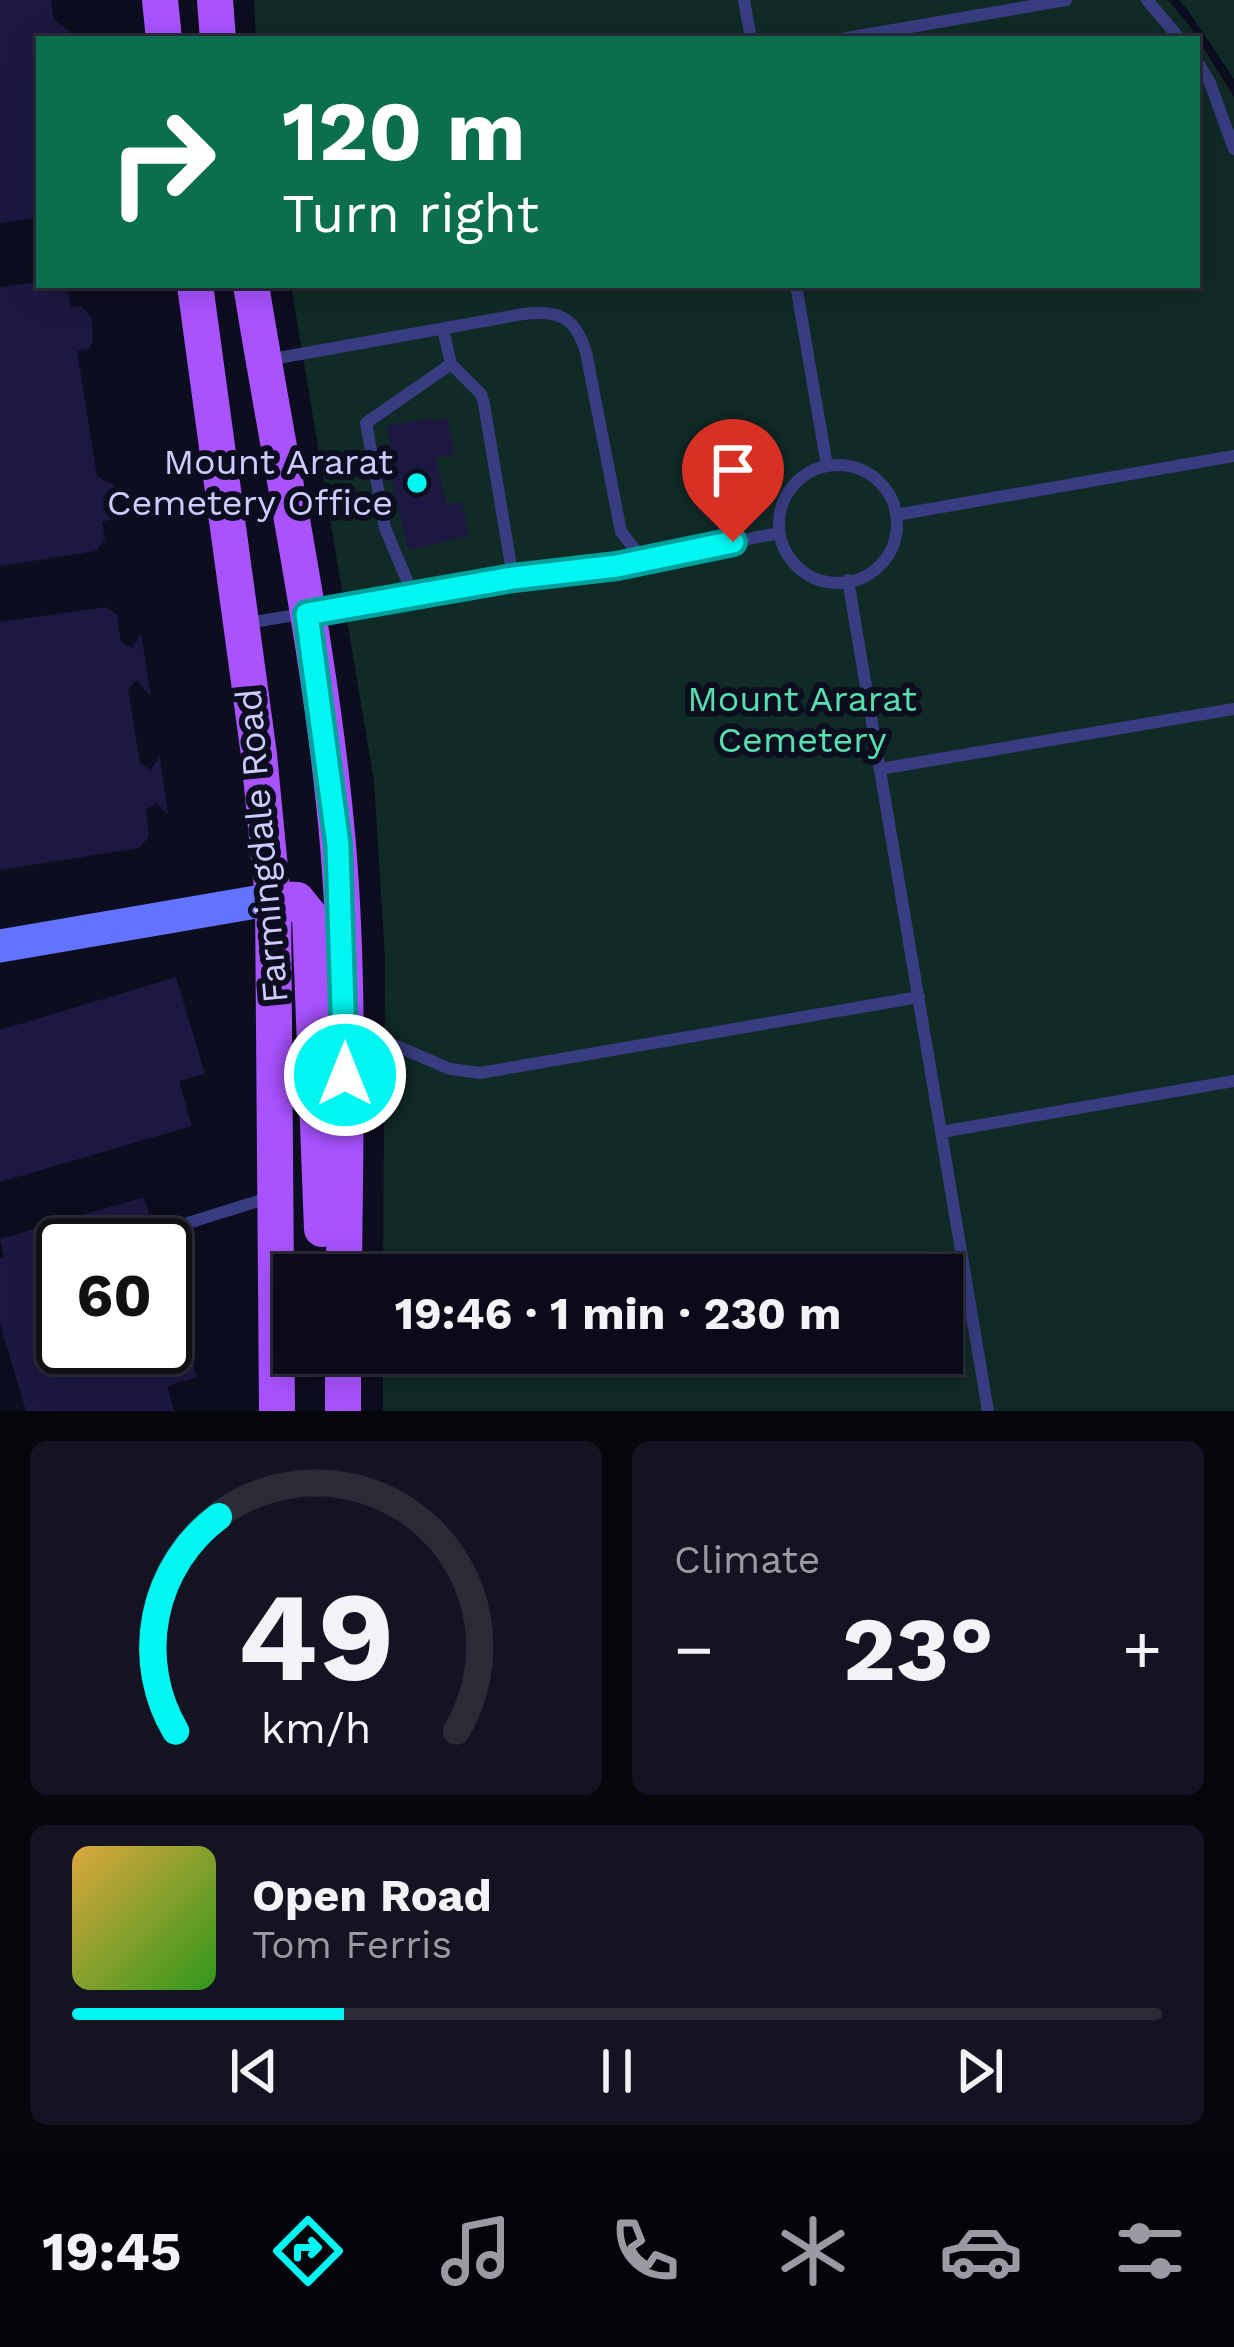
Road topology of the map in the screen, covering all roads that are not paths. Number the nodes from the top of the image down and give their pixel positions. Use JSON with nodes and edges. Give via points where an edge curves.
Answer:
{"nodes":[{"id":1,"x":160,"y":0,"type":"edge"},
{"id":2,"x":214,"y":0,"type":"edge"},
{"id":3,"x":744,"y":0,"type":"edge"},
{"id":4,"x":1066,"y":0,"type":"edge"},
{"id":5,"x":1147,"y":0,"type":"edge"},
{"id":6,"x":164,"y":36,"type":"edge"},
{"id":7,"x":218,"y":36,"type":"edge"},
{"id":8,"x":750,"y":36,"type":"edge"},
{"id":9,"x":858,"y":36,"type":"edge"},
{"id":10,"x":1177,"y":36,"type":"edge"},
{"id":11,"x":1200,"y":66,"type":"edge"},
{"id":12,"x":1234,"y":149,"type":"edge"},
{"id":13,"x":195,"y":288,"type":"edge"},
{"id":14,"x":251,"y":288,"type":"edge"},
{"id":15,"x":797,"y":288,"type":"edge"},
{"id":16,"x":443,"y":329,"type":"junction"},
{"id":17,"x":263,"y":361,"type":"junction"},
{"id":18,"x":451,"y":364,"type":"junction"},
{"id":19,"x":1234,"y":456,"type":"edge"},
{"id":20,"x":827,"y":466,"type":"junction"},
{"id":21,"x":896,"y":515,"type":"junction"},
{"id":22,"x":779,"y":533,"type":"junction"},
{"id":23,"x":642,"y":558,"type":"junction"},
{"id":24,"x":513,"y":578,"type":"junction"},
{"id":25,"x":848,"y":580,"type":"junction"},
{"id":26,"x":413,"y":595,"type":"junction"},
{"id":27,"x":307,"y":614,"type":"junction"},
{"id":28,"x":241,"y":624,"type":"junction"},
{"id":29,"x":1234,"y":709,"type":"edge"},
{"id":30,"x":880,"y":769,"type":"junction"},
{"id":31,"x":273,"y":899,"type":"junction"},
{"id":32,"x":0,"y":946,"type":"edge"},
{"id":33,"x":920,"y":997,"type":"junction"},
{"id":34,"x":345,"y":1035,"type":"junction"},
{"id":35,"x":1234,"y":1081,"type":"edge"},
{"id":36,"x":941,"y":1132,"type":"junction"},
{"id":37,"x":275,"y":1196,"type":"junction"},
{"id":38,"x":192,"y":1222,"type":"edge"},
{"id":39,"x":324,"y":1254,"type":"edge"},
{"id":40,"x":344,"y":1254,"type":"edge"},
{"id":41,"x":343,"y":1374,"type":"edge"},
{"id":42,"x":277,"y":1411,"type":"edge"},
{"id":43,"x":344,"y":1411,"type":"edge"},
{"id":44,"x":988,"y":1411,"type":"edge"}],
"edges":[{"from":1,"to":6,"type":"main road"},
{"from":2,"to":7,"type":"main road"},
{"from":3,"to":8,"type":"lane"},
{"from":4,"to":9,"type":"lane"},
{"from":5,"to":10,"type":"lane"},
{"from":11,"to":12,"type":"lane"},
{"from":13,"to":28,"type":"main road","name":"Farmingdale Road"},
{"from":14,"to":17,"type":"main road","name":"Farmingdale Road"},
{"from":15,"to":20,"type":"lane"},
{"from":16,"to":17,"type":"lane"},
{"from":16,"to":18,"type":"lane"},
{"from":16,"to":23,"type":"lane","via":[[544,311],[573,322],[621,532]]},
{"from":17,"to":27,"type":"main road","name":"Farmingdale Road"},
{"from":18,"to":24,"type":"lane","via":[[481,394]]},
{"from":18,"to":26,"type":"lane","via":[[366,423],[385,528]]},
{"from":19,"to":21,"type":"lane"},
{"from":20,"to":21,"type":"lane","via":[[876,478]]},
{"from":20,"to":22,"type":"lane","via":[[786,494]]},
{"from":21,"to":25,"type":"lane","via":[[888,556],[868,575]]},
{"from":22,"to":23,"type":"lane"},
{"from":22,"to":25,"type":"lane","via":[[801,569]]},
{"from":23,"to":24,"type":"lane"},
{"from":24,"to":26,"type":"lane"},
{"from":25,"to":30,"type":"lane"},
{"from":26,"to":27,"type":"lane"},
{"from":27,"to":28,"type":"lane"},
{"from":27,"to":34,"type":"main road","name":"Farmingdale Road","via":[[338,845]]},
{"from":28,"to":31,"type":"main road","name":"Farmingdale Road"},
{"from":29,"to":30,"type":"lane"},
{"from":30,"to":33,"type":"lane"},
{"from":31,"to":32,"type":"street"},
{"from":31,"to":37,"type":"main road","name":"Farmingdale Road"},
{"from":31,"to":39,"type":"main road","via":[[302,903],[312,926]]},
{"from":33,"to":34,"type":"lane","via":[[480,1073]]},
{"from":33,"to":36,"type":"lane"},
{"from":34,"to":40,"type":"main road","name":"Farmingdale Road"},
{"from":35,"to":36,"type":"lane"},
{"from":36,"to":44,"type":"lane"},
{"from":37,"to":38,"type":"lane"},
{"from":37,"to":42,"type":"main road","name":"Farmingdale Road"},
{"from":41,"to":43,"type":"main road"}]}
